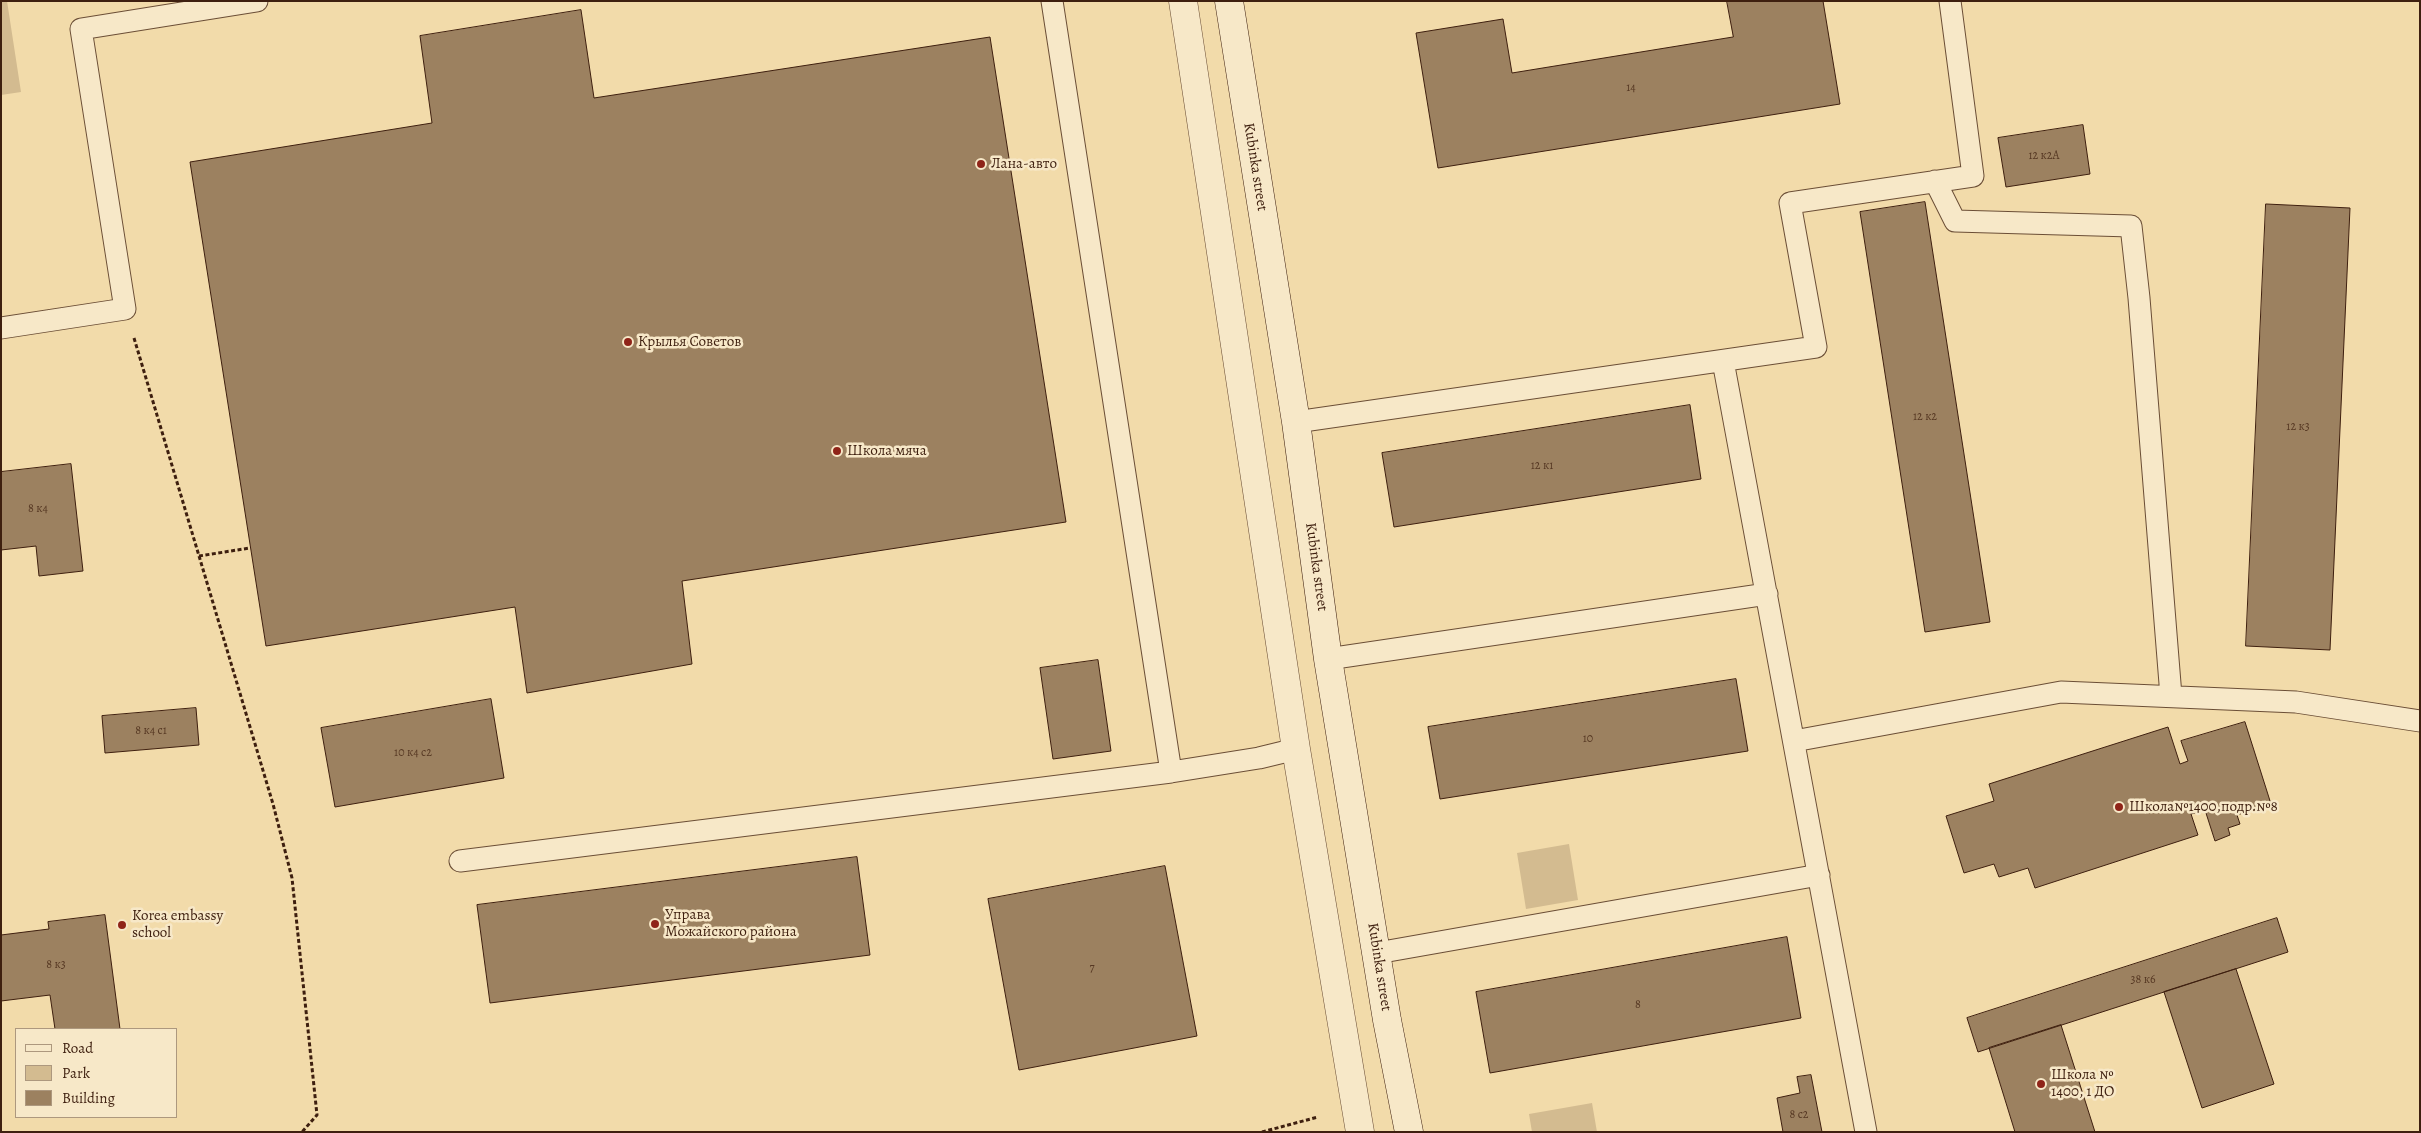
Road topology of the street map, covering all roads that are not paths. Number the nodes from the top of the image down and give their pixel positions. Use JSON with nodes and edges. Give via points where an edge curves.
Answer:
{"nodes":[{"id":1,"x":256,"y":1,"type":"edge"},
{"id":2,"x":1052,"y":1,"type":"edge"},
{"id":3,"x":1183,"y":1,"type":"edge"},
{"id":4,"x":1229,"y":1,"type":"edge"},
{"id":5,"x":1950,"y":1,"type":"edge"},
{"id":6,"x":1935,"y":181,"type":"junction"},
{"id":7,"x":1,"y":328,"type":"edge"},
{"id":8,"x":1723,"y":360,"type":"junction"},
{"id":9,"x":1296,"y":422,"type":"junction"},
{"id":10,"x":1766,"y":594,"type":"junction"},
{"id":11,"x":1328,"y":659,"type":"junction"},
{"id":12,"x":2171,"y":696,"type":"junction"},
{"id":13,"x":2420,"y":721,"type":"edge"},
{"id":14,"x":1794,"y":741,"type":"junction"},
{"id":15,"x":1296,"y":748,"type":"junction"},
{"id":16,"x":1170,"y":772,"type":"junction"},
{"id":17,"x":460,"y":861,"type":"dead end"},
{"id":18,"x":1819,"y":875,"type":"junction"},
{"id":19,"x":1376,"y":953,"type":"junction"},
{"id":20,"x":1360,"y":1132,"type":"edge"},
{"id":21,"x":1409,"y":1132,"type":"edge"},
{"id":22,"x":1866,"y":1132,"type":"edge"}],
"edges":[{"from":1,"to":7,"type":"lane","via":[[81,28],[125,309]]},
{"from":2,"to":16,"type":"lane"},
{"from":3,"to":15,"type":"main road"},
{"from":4,"to":9,"type":"main road","name":"Kubinka street"},
{"from":5,"to":6,"type":"lane","via":[[1973,176]]},
{"from":6,"to":8,"type":"lane","via":[[1790,203],[1816,347]]},
{"from":6,"to":12,"type":"lane","via":[[1955,221],[2131,226],[2140,298]]},
{"from":8,"to":9,"type":"lane"},
{"from":8,"to":10,"type":"lane"},
{"from":9,"to":11,"type":"main road","name":"Kubinka street"},
{"from":10,"to":11,"type":"lane"},
{"from":10,"to":14,"type":"lane"},
{"from":11,"to":19,"type":"main road","name":"Kubinka street"},
{"from":12,"to":13,"type":"lane","via":[[2296,702]]},
{"from":12,"to":14,"type":"lane","via":[[2061,692]]},
{"from":14,"to":18,"type":"lane"},
{"from":15,"to":16,"type":"lane","via":[[1259,758]]},
{"from":15,"to":20,"type":"main road"},
{"from":16,"to":17,"type":"lane"},
{"from":18,"to":19,"type":"lane"},
{"from":18,"to":22,"type":"lane"},
{"from":19,"to":21,"type":"main road","name":"Kubinka street"}]}
